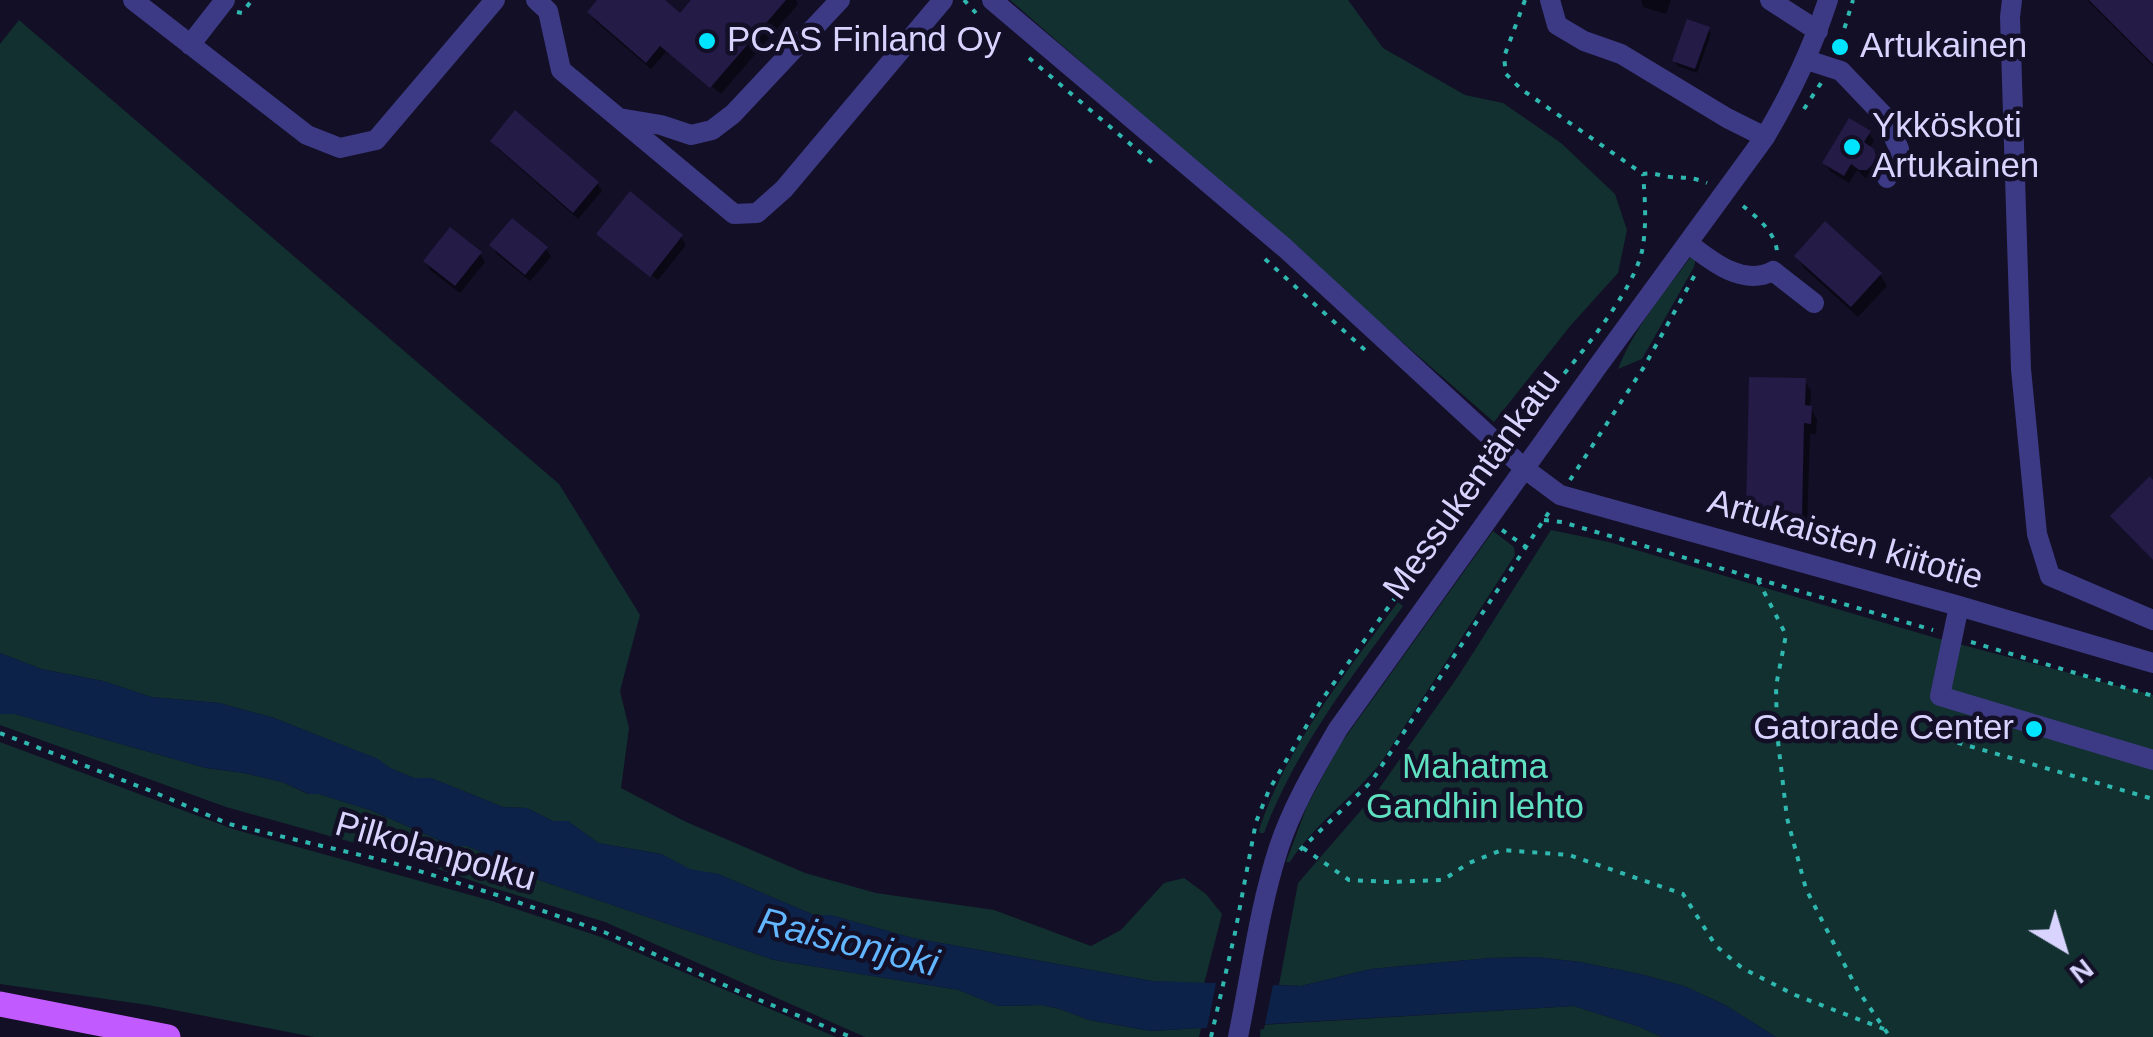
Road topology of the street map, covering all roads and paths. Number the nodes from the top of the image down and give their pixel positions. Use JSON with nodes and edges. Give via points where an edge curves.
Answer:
{"nodes":[{"id":1,"x":132,"y":0,"type":"edge"},
{"id":2,"x":226,"y":0,"type":"edge"},
{"id":3,"x":495,"y":0,"type":"edge"},
{"id":4,"x":536,"y":0,"type":"edge"},
{"id":5,"x":840,"y":0,"type":"edge"},
{"id":6,"x":943,"y":0,"type":"edge"},
{"id":7,"x":964,"y":0,"type":"edge"},
{"id":8,"x":992,"y":0,"type":"edge"},
{"id":9,"x":1525,"y":0,"type":"edge"},
{"id":10,"x":1550,"y":0,"type":"edge"},
{"id":11,"x":1770,"y":0,"type":"edge"},
{"id":12,"x":1828,"y":0,"type":"edge"},
{"id":13,"x":2012,"y":0,"type":"edge"},
{"id":14,"x":986,"y":22,"type":"dead end"},
{"id":15,"x":1818,"y":30,"type":"junction"},
{"id":16,"x":190,"y":45,"type":"junction"},
{"id":17,"x":1021,"y":52,"type":"dead end"},
{"id":18,"x":1807,"y":60,"type":"junction"},
{"id":19,"x":617,"y":117,"type":"junction"},
{"id":20,"x":1765,"y":137,"type":"junction"},
{"id":21,"x":1643,"y":174,"type":"junction"},
{"id":22,"x":1167,"y":175,"type":"dead end"},
{"id":23,"x":1887,"y":178,"type":"dead end"},
{"id":24,"x":1707,"y":183,"type":"dead end"},
{"id":25,"x":1743,"y":206,"type":"dead end"},
{"id":26,"x":1688,"y":242,"type":"junction"},
{"id":27,"x":1254,"y":249,"type":"dead end"},
{"id":28,"x":1773,"y":271,"type":"junction"},
{"id":29,"x":1814,"y":303,"type":"dead end"},
{"id":30,"x":1366,"y":351,"type":"dead end"},
{"id":31,"x":1480,"y":455,"type":"dead end"},
{"id":32,"x":1496,"y":456,"type":"junction"},
{"id":33,"x":1525,"y":469,"type":"junction"},
{"id":34,"x":1544,"y":520,"type":"dead end"},
{"id":35,"x":1756,"y":579,"type":"junction"},
{"id":36,"x":1398,"y":593,"type":"dead end"},
{"id":37,"x":1405,"y":597,"type":"dead end"},
{"id":38,"x":1959,"y":606,"type":"junction"},
{"id":39,"x":2153,"y":620,"type":"edge"},
{"id":40,"x":1953,"y":636,"type":"junction"},
{"id":41,"x":2153,"y":663,"type":"edge"},
{"id":42,"x":2153,"y":696,"type":"edge"},
{"id":43,"x":0,"y":733,"type":"edge"},
{"id":44,"x":1945,"y":739,"type":"dead end"},
{"id":45,"x":2153,"y":760,"type":"edge"},
{"id":46,"x":2153,"y":799,"type":"edge"},
{"id":47,"x":1302,"y":847,"type":"dead end"},
{"id":48,"x":1235,"y":933,"type":"dead end"},
{"id":49,"x":0,"y":1004,"type":"edge"},
{"id":50,"x":1884,"y":1030,"type":"junction"},
{"id":51,"x":168,"y":1037,"type":"edge"},
{"id":52,"x":851,"y":1037,"type":"edge"},
{"id":53,"x":1211,"y":1037,"type":"edge"},
{"id":54,"x":1238,"y":1037,"type":"edge"},
{"id":55,"x":1890,"y":1037,"type":"edge"}],
"edges":[{"from":1,"to":16,"type":"street"},
{"from":2,"to":16,"type":"street"},
{"from":3,"to":16,"type":"street","via":[[376,140],[340,148],[307,135]]},
{"from":4,"to":19,"type":"street","via":[[548,10],[561,70]]},
{"from":5,"to":19,"type":"street","via":[[712,130],[691,135]]},
{"from":6,"to":19,"type":"street","via":[[757,213],[734,214]]},
{"from":7,"to":14,"type":"path"},
{"from":8,"to":32,"type":"street","name":"Artukaisten kiitotie","via":[[1284,248]]},
{"from":9,"to":21,"type":"path","via":[[1504,57],[1506,74]]},
{"from":10,"to":20,"type":"street","via":[[1557,25]]},
{"from":11,"to":15,"type":"street"},
{"from":12,"to":15,"type":"street","name":"Messukentänkatu"},
{"from":13,"to":39,"type":"street","via":[[2020,350],[2037,534],[2050,576]]},
{"from":15,"to":18,"type":"street","name":"Messukentänkatu"},
{"from":17,"to":22,"type":"path"},
{"from":18,"to":20,"type":"street","name":"Messukentänkatu"},
{"from":18,"to":23,"type":"street","via":[[1840,71],[1884,118],[1899,149]]},
{"from":20,"to":26,"type":"street","name":"Messukentänkatu"},
{"from":21,"to":24,"type":"path"},
{"from":21,"to":32,"type":"path","via":[[1642,253],[1632,276]]},
{"from":25,"to":28,"type":"path","via":[[1778,244]]},
{"from":26,"to":28,"type":"street","via":[[1736,274]]},
{"from":26,"to":33,"type":"street","name":"Messukentänkatu"},
{"from":27,"to":30,"type":"path"},
{"from":28,"to":29,"type":"street"},
{"from":31,"to":32,"type":"path"},
{"from":32,"to":33,"type":"street","name":"Artukaisten kiitotie"},
{"from":33,"to":38,"type":"street","name":"Artukaisten kiitotie","via":[[1560,495]]},
{"from":33,"to":54,"type":"street","name":"Messukentänkatu","via":[[1338,729],[1295,805],[1279,847]]},
{"from":34,"to":35,"type":"path"},
{"from":35,"to":40,"type":"path"},
{"from":35,"to":50,"type":"path","via":[[1786,635],[1776,733],[1787,818],[1806,889]]},
{"from":36,"to":37,"type":"path"},
{"from":38,"to":40,"type":"street"},
{"from":38,"to":41,"type":"street","name":"Artukaisten kiitotie"},
{"from":40,"to":42,"type":"path"},
{"from":40,"to":45,"type":"street","via":[[1940,696]]},
{"from":43,"to":52,"type":"path","name":"Pilkolanpolku","via":[[230,824],[390,862],[604,932]]},
{"from":44,"to":46,"type":"path"},
{"from":47,"to":50,"type":"path","via":[[1349,880],[1389,882],[1444,880],[1502,850],[1569,855],[1683,894],[1716,946],[1742,968]]},
{"from":48,"to":53,"type":"path"},
{"from":49,"to":51,"type":"main road"},
{"from":50,"to":55,"type":"path"}]}
